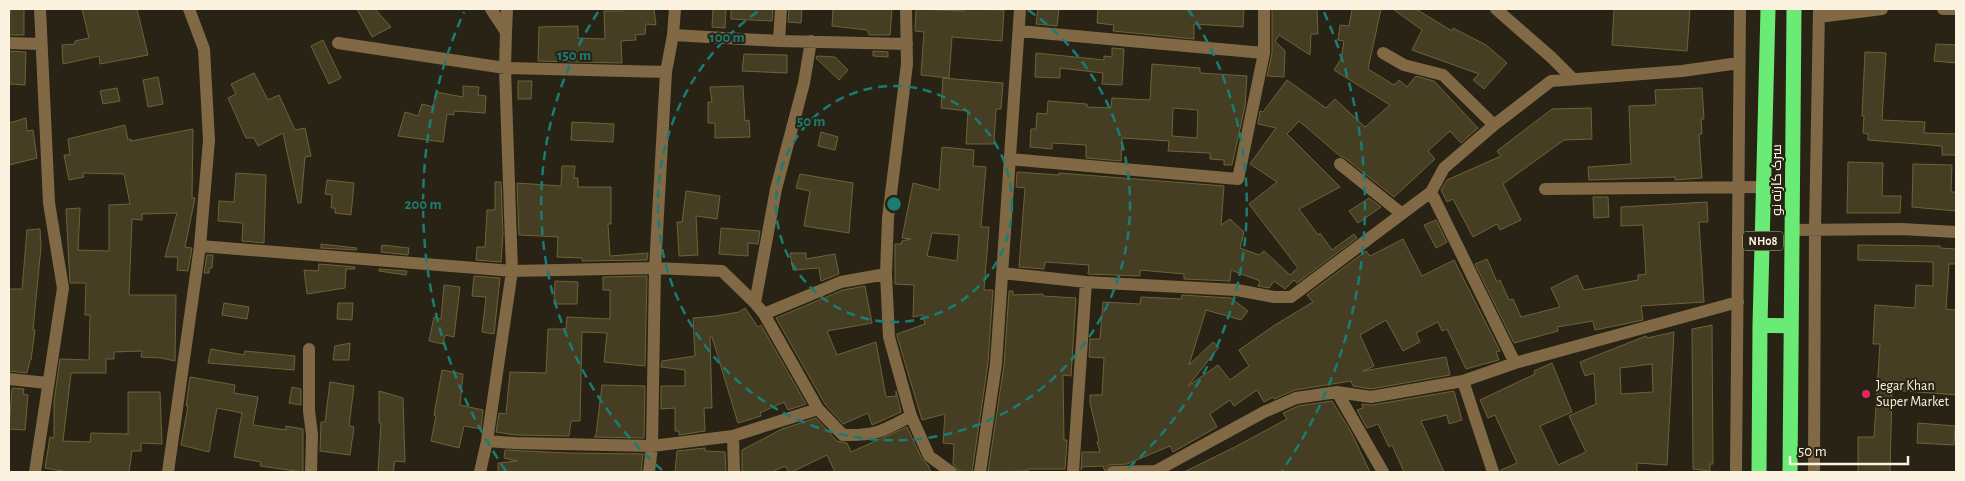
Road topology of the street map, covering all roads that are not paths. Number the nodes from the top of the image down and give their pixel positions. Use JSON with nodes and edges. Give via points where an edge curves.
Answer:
{"nodes":[{"id":1,"x":40,"y":9,"type":"edge"},
{"id":2,"x":189,"y":9,"type":"edge"},
{"id":3,"x":491,"y":9,"type":"edge"},
{"id":4,"x":507,"y":9,"type":"edge"},
{"id":5,"x":675,"y":9,"type":"edge"},
{"id":6,"x":781,"y":9,"type":"edge"},
{"id":7,"x":906,"y":9,"type":"edge"},
{"id":8,"x":1020,"y":9,"type":"edge"},
{"id":9,"x":1264,"y":9,"type":"edge"},
{"id":10,"x":1496,"y":9,"type":"edge"},
{"id":11,"x":1740,"y":9,"type":"edge"},
{"id":12,"x":1768,"y":9,"type":"edge"},
{"id":13,"x":1794,"y":9,"type":"edge"},
{"id":14,"x":1882,"y":9,"type":"edge"},
{"id":15,"x":1943,"y":9,"type":"edge"},
{"id":16,"x":1956,"y":9,"type":"edge"},
{"id":17,"x":1819,"y":13,"type":"edge"},
{"id":18,"x":1019,"y":31,"type":"junction"},
{"id":19,"x":506,"y":32,"type":"junction"},
{"id":20,"x":673,"y":35,"type":"junction"},
{"id":21,"x":779,"y":41,"type":"junction"},
{"id":22,"x":811,"y":41,"type":"junction"},
{"id":23,"x":9,"y":43,"type":"edge"},
{"id":24,"x":338,"y":43,"type":"dead end"},
{"id":25,"x":41,"y":44,"type":"junction"},
{"id":26,"x":907,"y":44,"type":"junction"},
{"id":27,"x":1264,"y":53,"type":"junction"},
{"id":28,"x":1383,"y":53,"type":"dead end"},
{"id":29,"x":1739,"y":63,"type":"junction"},
{"id":30,"x":505,"y":68,"type":"junction"},
{"id":31,"x":666,"y":72,"type":"junction"},
{"id":32,"x":1573,"y":79,"type":"junction"},
{"id":33,"x":1494,"y":124,"type":"junction"},
{"id":34,"x":1009,"y":159,"type":"junction"},
{"id":35,"x":1340,"y":164,"type":"dead end"},
{"id":36,"x":1738,"y":187,"type":"junction"},
{"id":37,"x":1764,"y":187,"type":"junction"},
{"id":38,"x":1545,"y":189,"type":"dead end"},
{"id":39,"x":1431,"y":192,"type":"junction"},
{"id":40,"x":1402,"y":214,"type":"junction"},
{"id":41,"x":1792,"y":230,"type":"junction"},
{"id":42,"x":1815,"y":230,"type":"junction"},
{"id":43,"x":1956,"y":232,"type":"edge"},
{"id":44,"x":200,"y":246,"type":"junction"},
{"id":45,"x":655,"y":268,"type":"junction"},
{"id":46,"x":512,"y":271,"type":"junction"},
{"id":47,"x":1002,"y":273,"type":"junction"},
{"id":48,"x":886,"y":274,"type":"junction"},
{"id":49,"x":1086,"y":282,"type":"junction"},
{"id":50,"x":1738,"y":302,"type":"junction"},
{"id":51,"x":755,"y":303,"type":"junction"},
{"id":52,"x":764,"y":314,"type":"junction"},
{"id":53,"x":1760,"y":324,"type":"junction"},
{"id":54,"x":1790,"y":326,"type":"junction"},
{"id":55,"x":309,"y":349,"type":"dead end"},
{"id":56,"x":1515,"y":363,"type":"junction"},
{"id":57,"x":9,"y":379,"type":"edge"},
{"id":58,"x":1463,"y":381,"type":"junction"},
{"id":59,"x":47,"y":383,"type":"junction"},
{"id":60,"x":1337,"y":392,"type":"junction"},
{"id":61,"x":818,"y":409,"type":"junction"},
{"id":62,"x":911,"y":416,"type":"junction"},
{"id":63,"x":733,"y":436,"type":"junction"},
{"id":64,"x":487,"y":441,"type":"junction"},
{"id":65,"x":652,"y":446,"type":"junction"},
{"id":66,"x":1173,"y":467,"type":"edge"},
{"id":67,"x":35,"y":472,"type":"edge"},
{"id":68,"x":168,"y":472,"type":"edge"},
{"id":69,"x":311,"y":472,"type":"edge"},
{"id":70,"x":480,"y":472,"type":"edge"},
{"id":71,"x":649,"y":472,"type":"edge"},
{"id":72,"x":734,"y":472,"type":"edge"},
{"id":73,"x":951,"y":472,"type":"edge"},
{"id":74,"x":980,"y":472,"type":"edge"},
{"id":75,"x":1073,"y":472,"type":"edge"},
{"id":76,"x":1113,"y":472,"type":"edge"},
{"id":77,"x":1154,"y":472,"type":"edge"},
{"id":78,"x":1384,"y":472,"type":"edge"},
{"id":79,"x":1492,"y":472,"type":"edge"},
{"id":80,"x":1736,"y":472,"type":"edge"},
{"id":81,"x":1759,"y":472,"type":"edge"},
{"id":82,"x":1790,"y":472,"type":"edge"},
{"id":83,"x":1814,"y":472,"type":"edge"}],
"edges":[{"from":1,"to":25,"type":"street"},
{"from":2,"to":44,"type":"street","via":[[204,49],[209,140]]},
{"from":3,"to":19,"type":"street"},
{"from":4,"to":19,"type":"street"},
{"from":5,"to":20,"type":"street"},
{"from":6,"to":21,"type":"street"},
{"from":7,"to":26,"type":"street"},
{"from":8,"to":18,"type":"street"},
{"from":9,"to":27,"type":"street"},
{"from":10,"to":32,"type":"street"},
{"from":11,"to":29,"type":"street"},
{"from":12,"to":37,"type":"highway","number":"NH08"},
{"from":13,"to":41,"type":"highway","name":"سرک کارته نو","number":"NH08"},
{"from":14,"to":17,"type":"street"},
{"from":15,"to":16,"type":"street"},
{"from":17,"to":42,"type":"street"},
{"from":18,"to":27,"type":"street"},
{"from":18,"to":34,"type":"street"},
{"from":19,"to":30,"type":"street"},
{"from":20,"to":21,"type":"street"},
{"from":20,"to":31,"type":"street"},
{"from":21,"to":22,"type":"street"},
{"from":22,"to":26,"type":"street"},
{"from":22,"to":51,"type":"street","via":[[804,83],[776,189]]},
{"from":23,"to":25,"type":"street"},
{"from":24,"to":30,"type":"street"},
{"from":25,"to":59,"type":"street","via":[[49,203],[63,288]]},
{"from":26,"to":48,"type":"street","via":[[902,118],[888,218]]},
{"from":27,"to":34,"type":"street","via":[[1238,179]]},
{"from":28,"to":33,"type":"street","via":[[1404,64],[1443,75]]},
{"from":29,"to":32,"type":"street"},
{"from":29,"to":36,"type":"street"},
{"from":30,"to":31,"type":"street"},
{"from":30,"to":46,"type":"street"},
{"from":31,"to":45,"type":"street"},
{"from":32,"to":33,"type":"street","via":[[1551,81]]},
{"from":33,"to":39,"type":"street","via":[[1444,168]]},
{"from":34,"to":47,"type":"street"},
{"from":35,"to":40,"type":"street"},
{"from":36,"to":37,"type":"street"},
{"from":36,"to":38,"type":"street"},
{"from":36,"to":50,"type":"street"},
{"from":37,"to":53,"type":"highway","number":"NH08"},
{"from":39,"to":40,"type":"street"},
{"from":39,"to":56,"type":"street"},
{"from":40,"to":49,"type":"street","via":[[1291,297],[1237,290]]},
{"from":41,"to":42,"type":"street"},
{"from":41,"to":54,"type":"highway","name":"سرک کارته نو","number":"NH08"},
{"from":42,"to":43,"type":"street"},
{"from":42,"to":83,"type":"street"},
{"from":44,"to":46,"type":"street"},
{"from":44,"to":68,"type":"street"},
{"from":45,"to":46,"type":"street"},
{"from":45,"to":51,"type":"street","via":[[722,271]]},
{"from":45,"to":65,"type":"street"},
{"from":46,"to":64,"type":"street"},
{"from":47,"to":49,"type":"street"},
{"from":47,"to":74,"type":"street","via":[[996,364]]},
{"from":48,"to":52,"type":"street","via":[[841,282]]},
{"from":48,"to":62,"type":"street","via":[[889,336]]},
{"from":49,"to":75,"type":"street"},
{"from":50,"to":56,"type":"street"},
{"from":50,"to":80,"type":"street"},
{"from":51,"to":52,"type":"street"},
{"from":52,"to":61,"type":"street"},
{"from":53,"to":54,"type":"highway"},
{"from":53,"to":81,"type":"highway","number":"NH08"},
{"from":54,"to":82,"type":"highway","name":"سرک کارته نو","number":"NH08"},
{"from":55,"to":69,"type":"street"},
{"from":56,"to":58,"type":"street"},
{"from":57,"to":59,"type":"street"},
{"from":58,"to":60,"type":"street","via":[[1371,396]]},
{"from":58,"to":79,"type":"street"},
{"from":59,"to":67,"type":"street"},
{"from":60,"to":66,"type":"street","via":[[1296,398],[1264,412]]},
{"from":60,"to":78,"type":"street"},
{"from":61,"to":62,"type":"street","via":[[843,435],[864,436],[880,432]]},
{"from":61,"to":63,"type":"street"},
{"from":62,"to":73,"type":"street","via":[[929,456]]},
{"from":63,"to":65,"type":"street"},
{"from":63,"to":72,"type":"street"},
{"from":64,"to":65,"type":"street"},
{"from":64,"to":70,"type":"street"},
{"from":65,"to":71,"type":"street"},
{"from":66,"to":77,"type":"street"},
{"from":76,"to":77,"type":"street"}]}
